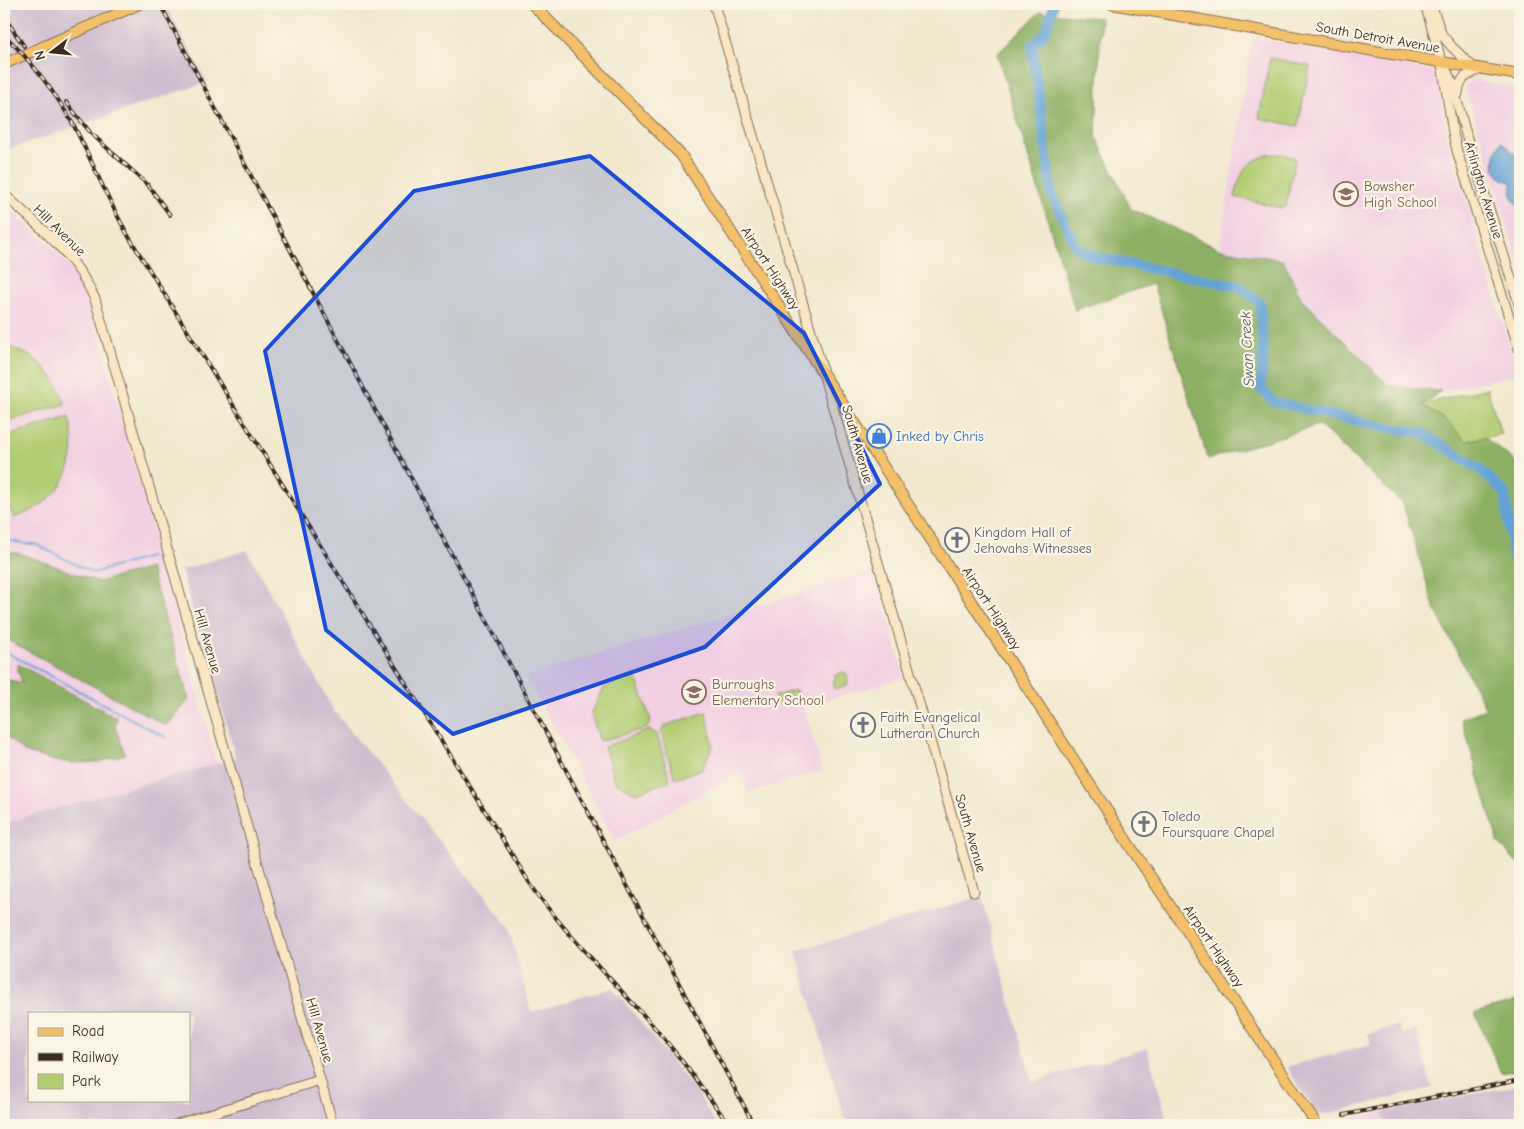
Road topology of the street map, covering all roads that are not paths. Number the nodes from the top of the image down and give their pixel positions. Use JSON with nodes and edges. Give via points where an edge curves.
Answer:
{"nodes":[{"id":1,"x":139,"y":4,"type":"edge"},
{"id":2,"x":532,"y":4,"type":"edge"},
{"id":3,"x":714,"y":4,"type":"edge"},
{"id":4,"x":1112,"y":4,"type":"edge"},
{"id":5,"x":1425,"y":4,"type":"edge"},
{"id":6,"x":1431,"y":4,"type":"edge"},
{"id":7,"x":1442,"y":63,"type":"junction"},
{"id":8,"x":4,"y":64,"type":"edge"},
{"id":9,"x":1478,"y":68,"type":"junction"},
{"id":10,"x":1520,"y":75,"type":"edge"},
{"id":11,"x":1458,"y":102,"type":"junction"},
{"id":12,"x":4,"y":194,"type":"edge"},
{"id":13,"x":1520,"y":307,"type":"edge"},
{"id":14,"x":1520,"y":352,"type":"edge"},
{"id":15,"x":824,"y":376,"type":"junction"},
{"id":16,"x":974,"y":892,"type":"dead end"},
{"id":17,"x":320,"y":1080,"type":"junction"},
{"id":18,"x":174,"y":1125,"type":"edge"},
{"id":19,"x":333,"y":1125,"type":"edge"},
{"id":20,"x":1317,"y":1125,"type":"edge"}],
"edges":[{"from":1,"to":8,"type":"main road"},
{"from":2,"to":15,"type":"main road","name":"Airport Highway","via":[[681,155]]},
{"from":3,"to":15,"type":"street","name":"South Avenue"},
{"from":4,"to":7,"type":"main road","name":"South Detroit Avenue"},
{"from":5,"to":7,"type":"street","name":"Arlington Avenue"},
{"from":6,"to":9,"type":"street","via":[[1442,35],[1452,48]]},
{"from":7,"to":9,"type":"main road","name":"South Detroit Avenue"},
{"from":7,"to":11,"type":"street","name":"Arlington Avenue"},
{"from":7,"to":14,"type":"street","name":"Arlington Avenue","via":[[1453,133]]},
{"from":9,"to":10,"type":"main road","name":"South Detroit Avenue"},
{"from":9,"to":11,"type":"street","via":[[1459,85]]},
{"from":11,"to":13,"type":"street","name":"Arlington Avenue"},
{"from":12,"to":17,"type":"street","name":"Hill Avenue","via":[[62,247],[82,273],[95,299]]},
{"from":15,"to":16,"type":"street","name":"South Avenue"},
{"from":15,"to":20,"type":"main road","name":"Airport Highway","via":[[1130,846]]},
{"from":17,"to":18,"type":"street"},
{"from":17,"to":19,"type":"street","name":"Hill Avenue"}]}
